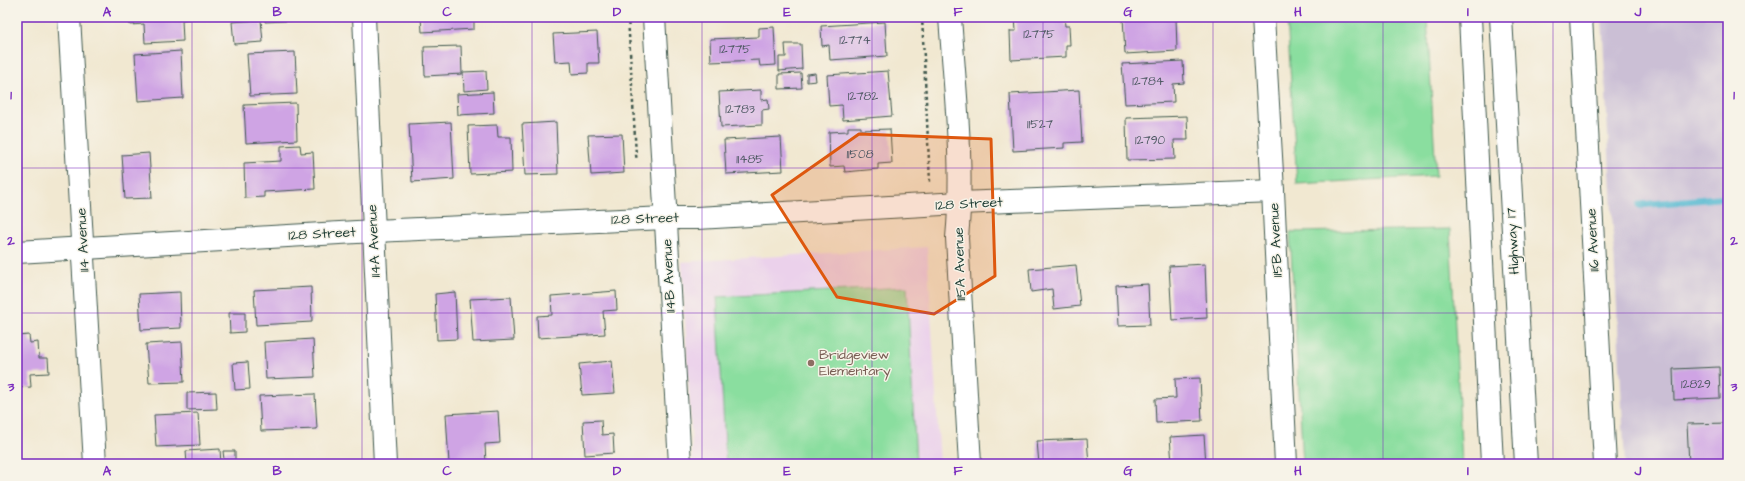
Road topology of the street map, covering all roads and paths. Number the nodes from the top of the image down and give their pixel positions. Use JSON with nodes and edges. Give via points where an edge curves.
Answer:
{"nodes":[{"id":1,"x":69,"y":17,"type":"edge"},
{"id":2,"x":364,"y":17,"type":"edge"},
{"id":3,"x":654,"y":17,"type":"edge"},
{"id":4,"x":922,"y":17,"type":"edge"},
{"id":5,"x":950,"y":17,"type":"edge"},
{"id":6,"x":1263,"y":17,"type":"edge"},
{"id":7,"x":1470,"y":17,"type":"edge"},
{"id":8,"x":1501,"y":17,"type":"edge"},
{"id":9,"x":1581,"y":17,"type":"edge"},
{"id":10,"x":930,"y":185,"type":"dead end"},
{"id":11,"x":1274,"y":190,"type":"junction"},
{"id":12,"x":960,"y":203,"type":"junction"},
{"id":13,"x":666,"y":218,"type":"junction"},
{"id":14,"x":374,"y":231,"type":"junction"},
{"id":15,"x":83,"y":249,"type":"junction"},
{"id":16,"x":17,"y":252,"type":"edge"},
{"id":17,"x":95,"y":464,"type":"edge"},
{"id":18,"x":385,"y":464,"type":"edge"},
{"id":19,"x":680,"y":464,"type":"edge"},
{"id":20,"x":970,"y":464,"type":"edge"},
{"id":21,"x":1286,"y":464,"type":"edge"},
{"id":22,"x":1492,"y":464,"type":"edge"},
{"id":23,"x":1526,"y":464,"type":"edge"},
{"id":24,"x":1605,"y":464,"type":"edge"}],
"edges":[{"from":1,"to":15,"type":"main road","name":"114 Avenue"},
{"from":2,"to":14,"type":"main road","name":"114A Avenue"},
{"from":3,"to":13,"type":"main road","name":"114B Avenue"},
{"from":4,"to":10,"type":"path"},
{"from":5,"to":12,"type":"main road","name":"115A Avenue"},
{"from":6,"to":11,"type":"main road","name":"115B Avenue"},
{"from":7,"to":22,"type":"main road"},
{"from":8,"to":23,"type":"main road","name":"Highway 17"},
{"from":9,"to":24,"type":"main road","name":"116 Avenue"},
{"from":11,"to":12,"type":"main road","name":"128 Street"},
{"from":11,"to":21,"type":"main road","name":"115B Avenue"},
{"from":12,"to":13,"type":"main road","name":"128 Street"},
{"from":12,"to":20,"type":"main road","name":"115A Avenue","via":[[957,238]]},
{"from":13,"to":14,"type":"main road","name":"128 Street"},
{"from":13,"to":19,"type":"main road","name":"114B Avenue"},
{"from":14,"to":15,"type":"main road","name":"128 Street"},
{"from":14,"to":18,"type":"main road","name":"114A Avenue"},
{"from":15,"to":16,"type":"main road","name":"128 Street"},
{"from":15,"to":17,"type":"main road","name":"114 Avenue"}]}
